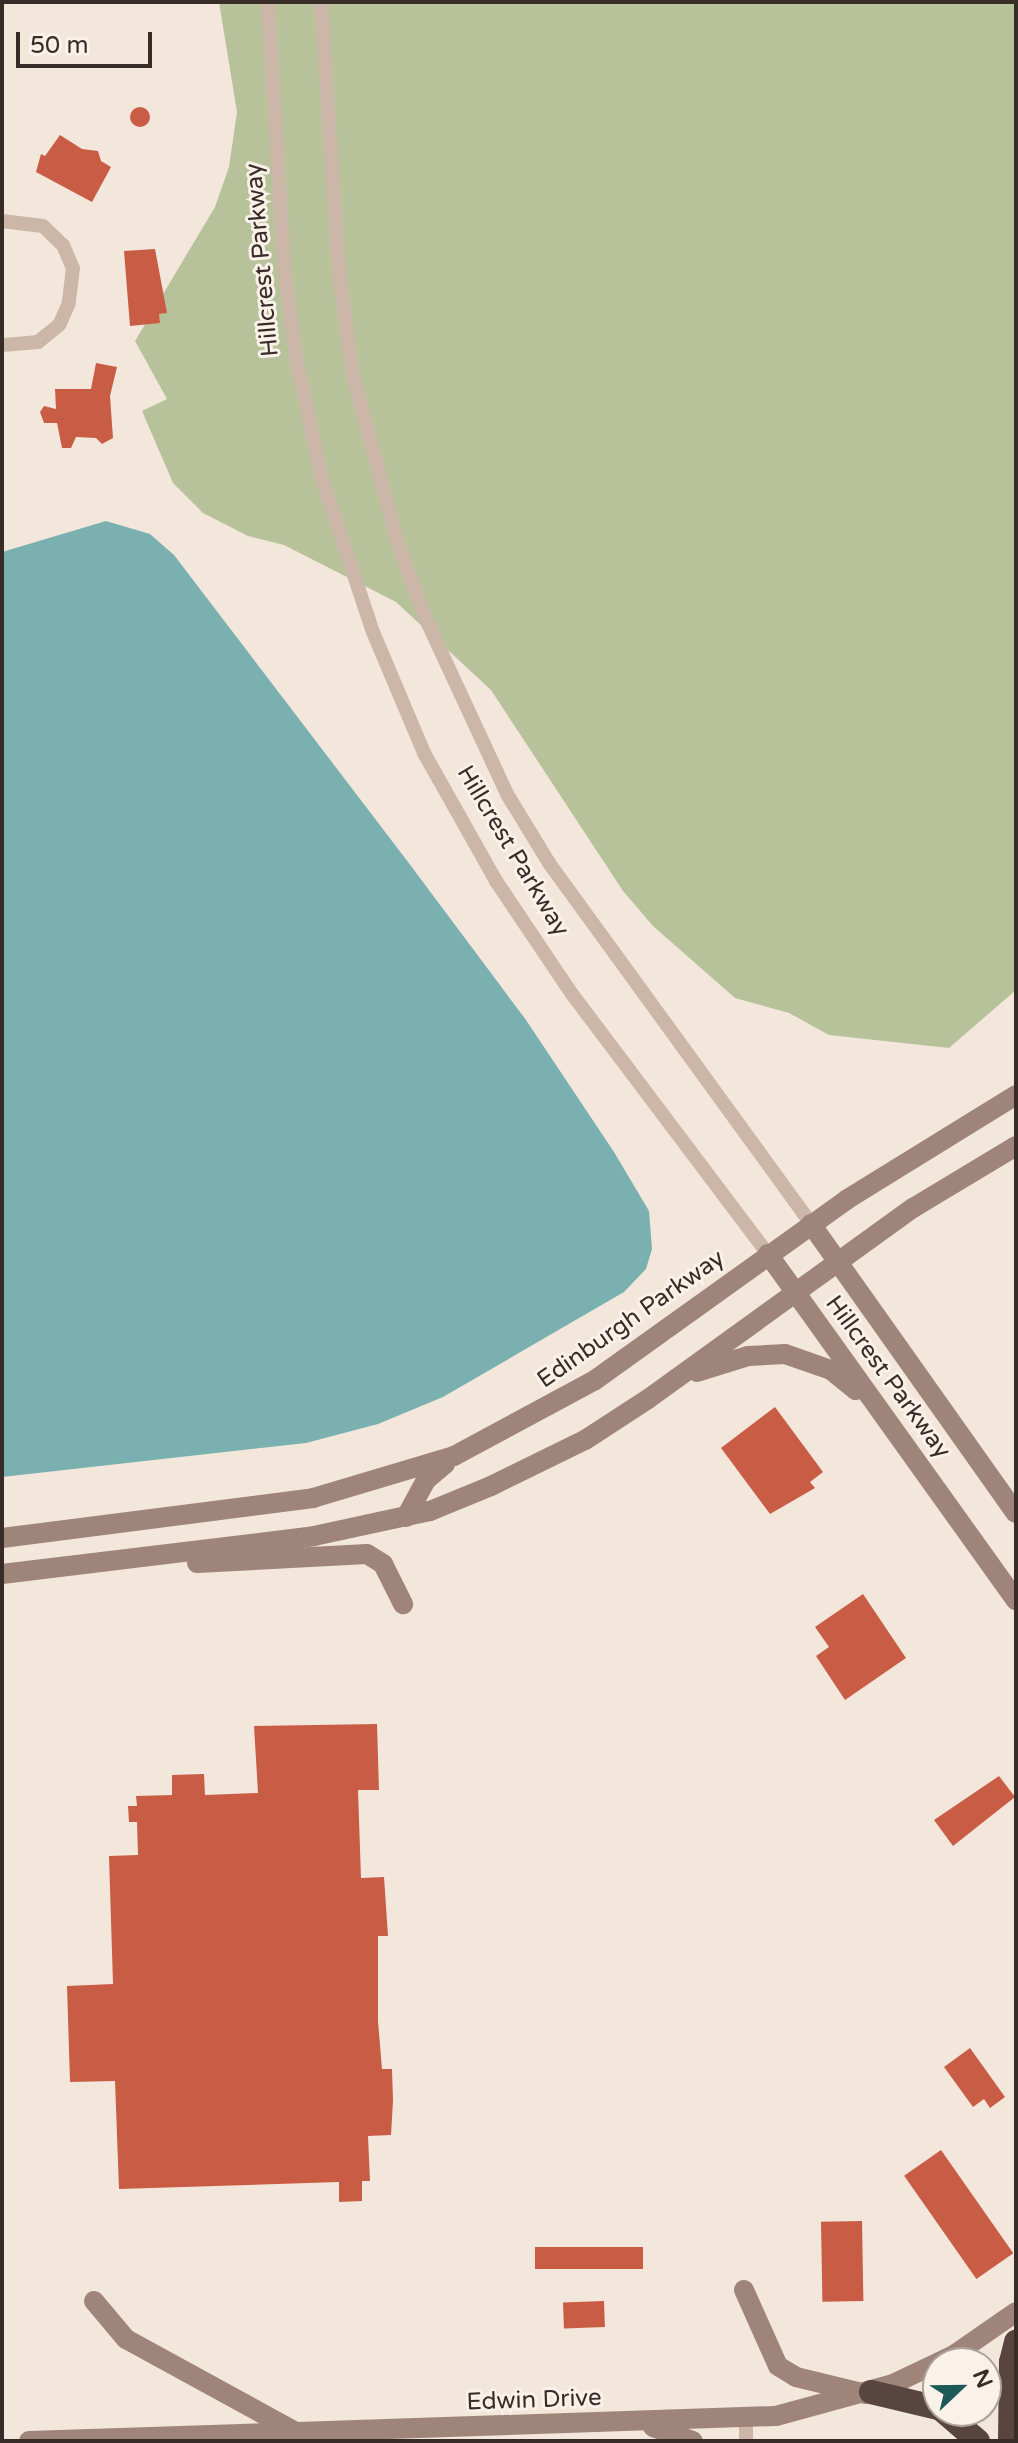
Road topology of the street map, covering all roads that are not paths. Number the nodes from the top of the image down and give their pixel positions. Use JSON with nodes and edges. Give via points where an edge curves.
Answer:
{"nodes":[{"id":1,"x":268,"y":2,"type":"edge"},
{"id":2,"x":321,"y":2,"type":"edge"},
{"id":3,"x":2,"y":221,"type":"edge"},
{"id":4,"x":2,"y":345,"type":"edge"},
{"id":5,"x":1016,"y":1095,"type":"edge"},
{"id":6,"x":1016,"y":1146,"type":"edge"},
{"id":7,"x":811,"y":1224,"type":"junction"},
{"id":8,"x":768,"y":1254,"type":"junction"},
{"id":9,"x":837,"y":1261,"type":"junction"},
{"id":10,"x":794,"y":1291,"type":"junction"},
{"id":11,"x":681,"y":1377,"type":"junction"},
{"id":12,"x":895,"y":1431,"type":"junction"},
{"id":13,"x":454,"y":1456,"type":"junction"},
{"id":14,"x":1016,"y":1513,"type":"edge"},
{"id":15,"x":406,"y":1517,"type":"junction"},
{"id":16,"x":2,"y":1538,"type":"edge"},
{"id":17,"x":137,"y":1558,"type":"junction"},
{"id":18,"x":2,"y":1574,"type":"edge"},
{"id":19,"x":1016,"y":1600,"type":"edge"},
{"id":20,"x":403,"y":1604,"type":"dead end"},
{"id":21,"x":744,"y":2290,"type":"dead end"},
{"id":22,"x":94,"y":2301,"type":"dead end"},
{"id":23,"x":1016,"y":2312,"type":"edge"},
{"id":24,"x":1016,"y":2342,"type":"edge"},
{"id":25,"x":869,"y":2393,"type":"junction"},
{"id":26,"x":922,"y":2406,"type":"edge"},
{"id":27,"x":746,"y":2419,"type":"junction"},
{"id":28,"x":642,"y":2423,"type":"junction"},
{"id":29,"x":961,"y":2427,"type":"edge"},
{"id":30,"x":298,"y":2433,"type":"junction"},
{"id":31,"x":353,"y":2436,"type":"edge"},
{"id":32,"x":29,"y":2441,"type":"edge"},
{"id":33,"x":693,"y":2441,"type":"edge"},
{"id":34,"x":746,"y":2441,"type":"edge"},
{"id":35,"x":978,"y":2441,"type":"edge"},
{"id":36,"x":1010,"y":2441,"type":"edge"}],
"edges":[{"from":1,"to":8,"type":"street","name":"Hillcrest Parkway","via":[[284,266],[296,357],[322,479],[373,632],[424,753],[496,881],[572,994]]},
{"from":2,"to":7,"type":"street","name":"Hillcrest Parkway","via":[[339,272],[353,376],[397,540],[424,615],[507,794],[549,863]]},
{"from":3,"to":4,"type":"street","via":[[43,226],[63,245],[73,268],[69,303],[59,325],[38,342]]},
{"from":5,"to":7,"type":"main road","name":"Edinburgh Parkway","via":[[936,1139]]},
{"from":6,"to":9,"type":"main road"},
{"from":7,"to":8,"type":"main road","name":"Edinburgh Parkway"},
{"from":7,"to":9,"type":"main road","name":"Hillcrest Parkway"},
{"from":8,"to":10,"type":"main road","name":"Hillcrest Parkway"},
{"from":8,"to":13,"type":"main road","name":"Edinburgh Parkway","via":[[575,1394]]},
{"from":9,"to":10,"type":"main road"},
{"from":9,"to":14,"type":"main road","name":"Hillcrest Parkway"},
{"from":10,"to":11,"type":"main road"},
{"from":10,"to":12,"type":"main road","name":"Hillcrest Parkway"},
{"from":11,"to":12,"type":"main road","via":[[748,1356],[785,1354],[831,1370]]},
{"from":11,"to":15,"type":"main road","via":[[585,1440],[491,1486]]},
{"from":12,"to":19,"type":"main road","name":"Hillcrest Parkway"},
{"from":13,"to":15,"type":"main road","via":[[426,1480]]},
{"from":13,"to":16,"type":"main road","name":"Edinburgh Parkway","via":[[313,1498]]},
{"from":15,"to":17,"type":"main road","via":[[314,1536]]},
{"from":17,"to":18,"type":"main road"},
{"from":17,"to":20,"type":"main road","via":[[200,1563],[367,1554],[383,1564]]},
{"from":21,"to":25,"type":"main road","via":[[778,2366],[796,2377]]},
{"from":22,"to":30,"type":"main road","via":[[126,2339]]},
{"from":23,"to":25,"type":"main road","name":"Edwin Drive","via":[[954,2355]]},
{"from":24,"to":36,"type":"highway"},
{"from":25,"to":26,"type":"highway"},
{"from":25,"to":27,"type":"main road","name":"Edwin Drive","via":[[802,2412]]},
{"from":27,"to":28,"type":"main road","name":"Edwin Drive"},
{"from":27,"to":34,"type":"street"},
{"from":28,"to":31,"type":"main road","name":"Edwin Drive"},
{"from":28,"to":33,"type":"main road"},
{"from":29,"to":35,"type":"highway"},
{"from":30,"to":31,"type":"main road","name":"Edwin Drive"},
{"from":30,"to":32,"type":"main road","name":"Edwin Drive"}]}
